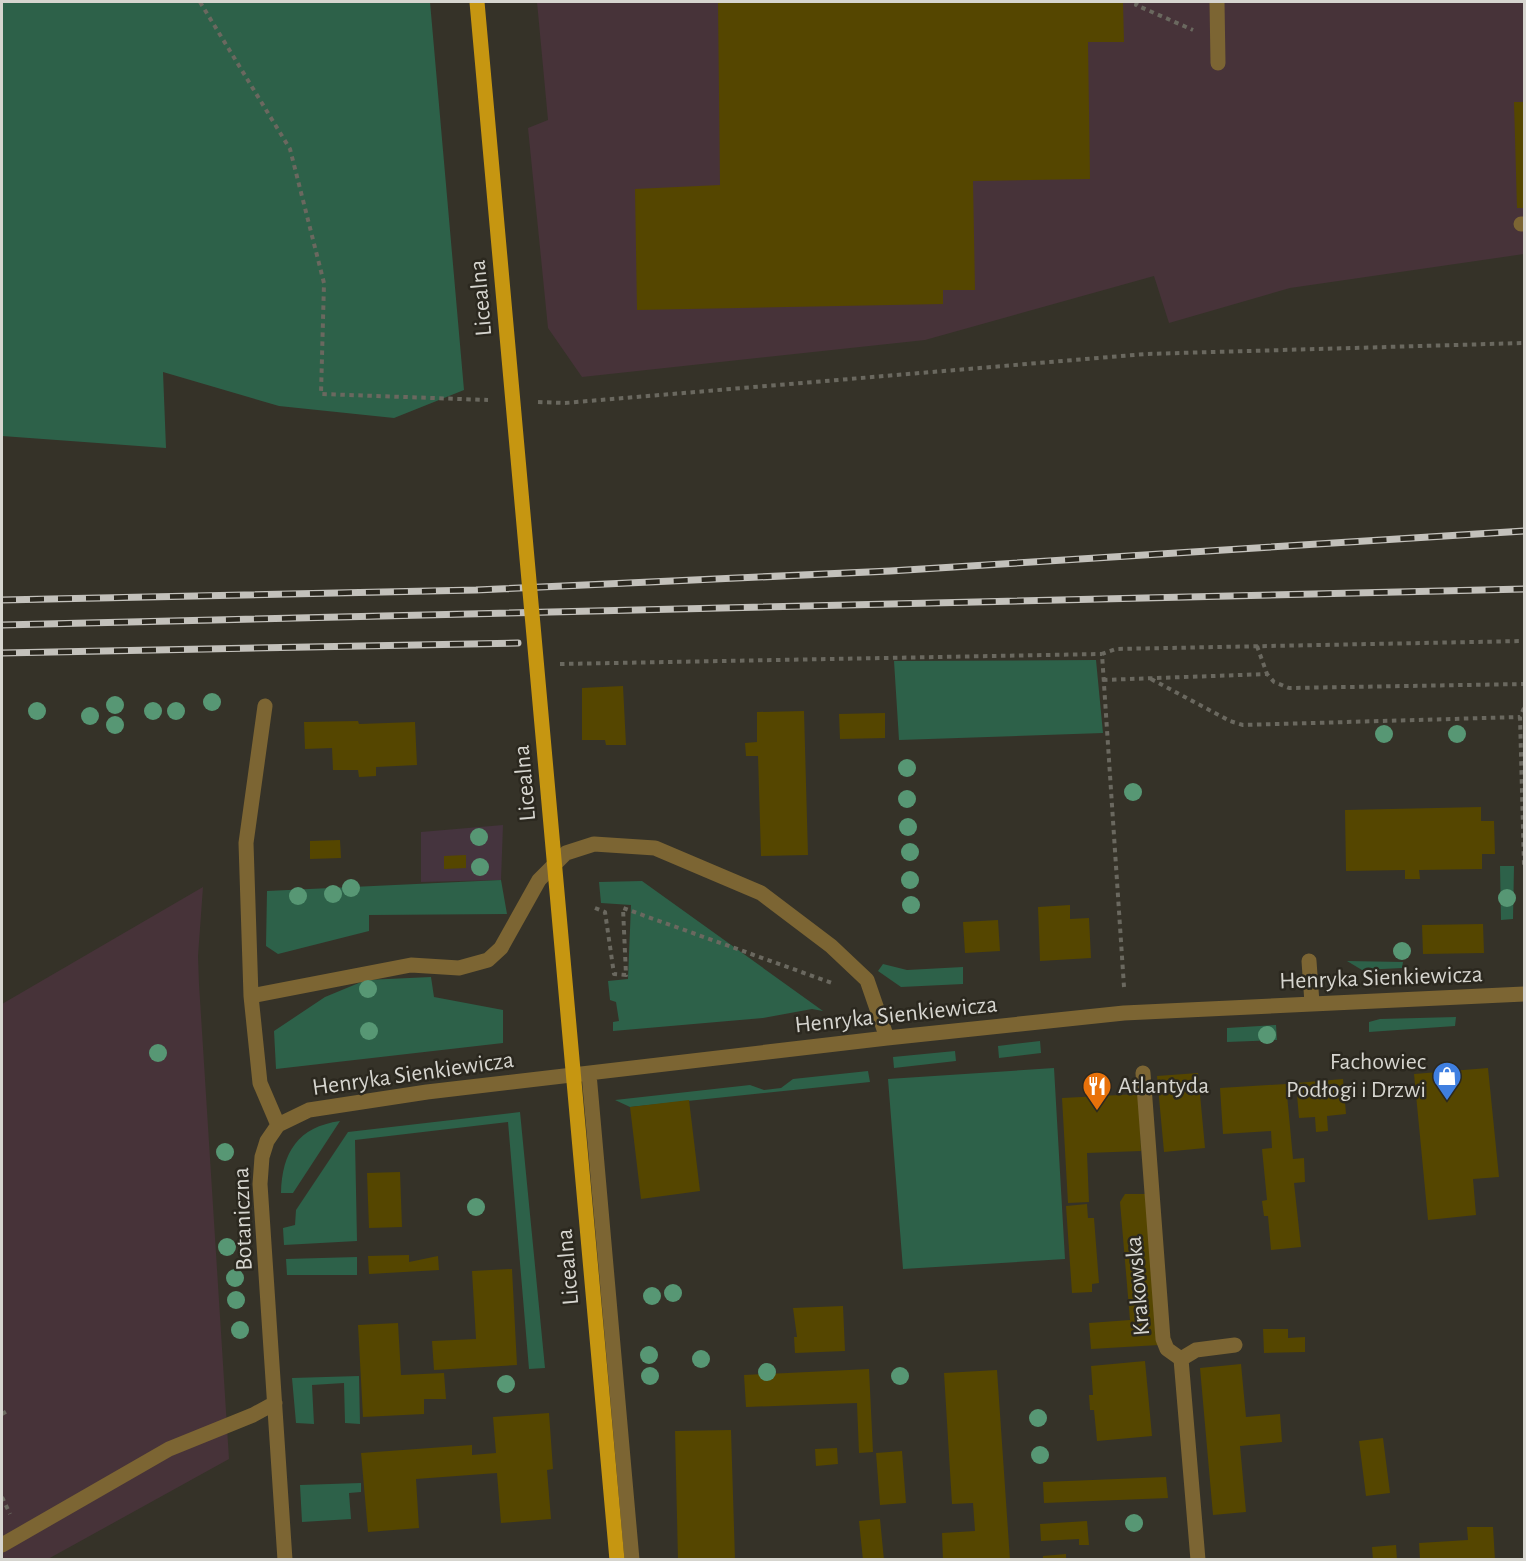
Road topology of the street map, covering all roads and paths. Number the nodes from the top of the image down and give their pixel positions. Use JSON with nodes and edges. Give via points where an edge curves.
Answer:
{"nodes":[{"id":1,"x":200,"y":2,"type":"edge"},
{"id":2,"x":477,"y":2,"type":"edge"},
{"id":3,"x":1137,"y":2,"type":"edge"},
{"id":4,"x":1217,"y":2,"type":"edge"},
{"id":5,"x":1218,"y":36,"type":"junction"},
{"id":6,"x":1218,"y":63,"type":"dead end"},
{"id":7,"x":1524,"y":343,"type":"edge"},
{"id":8,"x":495,"y":401,"type":"dead end"},
{"id":9,"x":530,"y":402,"type":"dead end"},
{"id":10,"x":1524,"y":641,"type":"edge"},
{"id":11,"x":1257,"y":646,"type":"junction"},
{"id":12,"x":1102,"y":654,"type":"junction"},
{"id":13,"x":552,"y":664,"type":"dead end"},
{"id":14,"x":1267,"y":674,"type":"junction"},
{"id":15,"x":1150,"y":678,"type":"junction"},
{"id":16,"x":1103,"y":680,"type":"junction"},
{"id":17,"x":1524,"y":684,"type":"edge"},
{"id":18,"x":265,"y":706,"type":"dead end"},
{"id":19,"x":1524,"y":708,"type":"edge"},
{"id":20,"x":1520,"y":717,"type":"junction"},
{"id":21,"x":1523,"y":798,"type":"edge"},
{"id":22,"x":1524,"y":865,"type":"edge"},
{"id":23,"x":595,"y":908,"type":"dead end"},
{"id":24,"x":1309,"y":962,"type":"dead end"},
{"id":25,"x":840,"y":986,"type":"dead end"},
{"id":26,"x":1124,"y":987,"type":"dead end"},
{"id":27,"x":1524,"y":994,"type":"edge"},
{"id":28,"x":251,"y":996,"type":"junction"},
{"id":29,"x":1312,"y":1003,"type":"junction"},
{"id":30,"x":887,"y":1038,"type":"junction"},
{"id":31,"x":1143,"y":1073,"type":"dead end"},
{"id":32,"x":589,"y":1074,"type":"junction"},
{"id":33,"x":278,"y":1125,"type":"junction"},
{"id":34,"x":1234,"y":1345,"type":"dead end"},
{"id":35,"x":1181,"y":1359,"type":"junction"},
{"id":36,"x":275,"y":1403,"type":"junction"},
{"id":37,"x":9,"y":1410,"type":"dead end"},
{"id":38,"x":2,"y":1414,"type":"edge"},
{"id":39,"x":2,"y":1545,"type":"edge"},
{"id":40,"x":285,"y":1560,"type":"edge"},
{"id":41,"x":617,"y":1560,"type":"edge"},
{"id":42,"x":632,"y":1560,"type":"edge"},
{"id":43,"x":1198,"y":1560,"type":"edge"}],
"edges":[{"from":1,"to":8,"type":"path","via":[[290,149],[324,283],[321,394]]},
{"from":2,"to":41,"type":"main road","name":"Licealna","bridge":true},
{"from":3,"to":5,"type":"path","via":[[1136,5],[1192,30]]},
{"from":4,"to":5,"type":"street"},
{"from":5,"to":6,"type":"street"},
{"from":7,"to":9,"type":"path","via":[[1145,354],[565,403]]},
{"from":10,"to":11,"type":"path"},
{"from":11,"to":12,"type":"path","via":[[1116,650]]},
{"from":11,"to":14,"type":"path"},
{"from":12,"to":13,"type":"path"},
{"from":12,"to":16,"type":"path"},
{"from":14,"to":15,"type":"path"},
{"from":14,"to":17,"type":"path","via":[[1274,682],[1289,687]]},
{"from":15,"to":16,"type":"path"},
{"from":15,"to":20,"type":"path","via":[[1243,725]]},
{"from":16,"to":26,"type":"path"},
{"from":18,"to":28,"type":"street","via":[[246,843]]},
{"from":19,"to":20,"type":"path"},
{"from":20,"to":21,"type":"path"},
{"from":21,"to":22,"type":"path"},
{"from":23,"to":25,"type":"path","via":[[605,912],[614,974],[626,975],[623,908]]},
{"from":24,"to":29,"type":"street"},
{"from":27,"to":29,"type":"street","name":"Henryka Sienkiewicza"},
{"from":28,"to":30,"type":"street","via":[[411,964],[459,968],[488,960],[501,948],[539,880],[566,853],[594,844],[655,848],[761,893],[831,946],[867,980]]},
{"from":28,"to":33,"type":"street","via":[[260,1083]]},
{"from":29,"to":30,"type":"street","name":"Henryka Sienkiewicza","via":[[1124,1013]]},
{"from":30,"to":32,"type":"street","name":"Henryka Sienkiewicza"},
{"from":31,"to":35,"type":"street","name":"Krakowska","via":[[1163,1339],[1167,1349]]},
{"from":32,"to":33,"type":"street","name":"Henryka Sienkiewicza","via":[[309,1110]]},
{"from":32,"to":42,"type":"street","name":"Licealna"},
{"from":33,"to":36,"type":"street","name":"Botaniczna","via":[[262,1157],[260,1184]]},
{"from":34,"to":35,"type":"street","via":[[1196,1350]]},
{"from":35,"to":43,"type":"street","name":"Krakowska"},
{"from":36,"to":39,"type":"street","via":[[169,1449]]},
{"from":36,"to":40,"type":"street","name":"Botaniczna"},
{"from":37,"to":38,"type":"path"}]}
